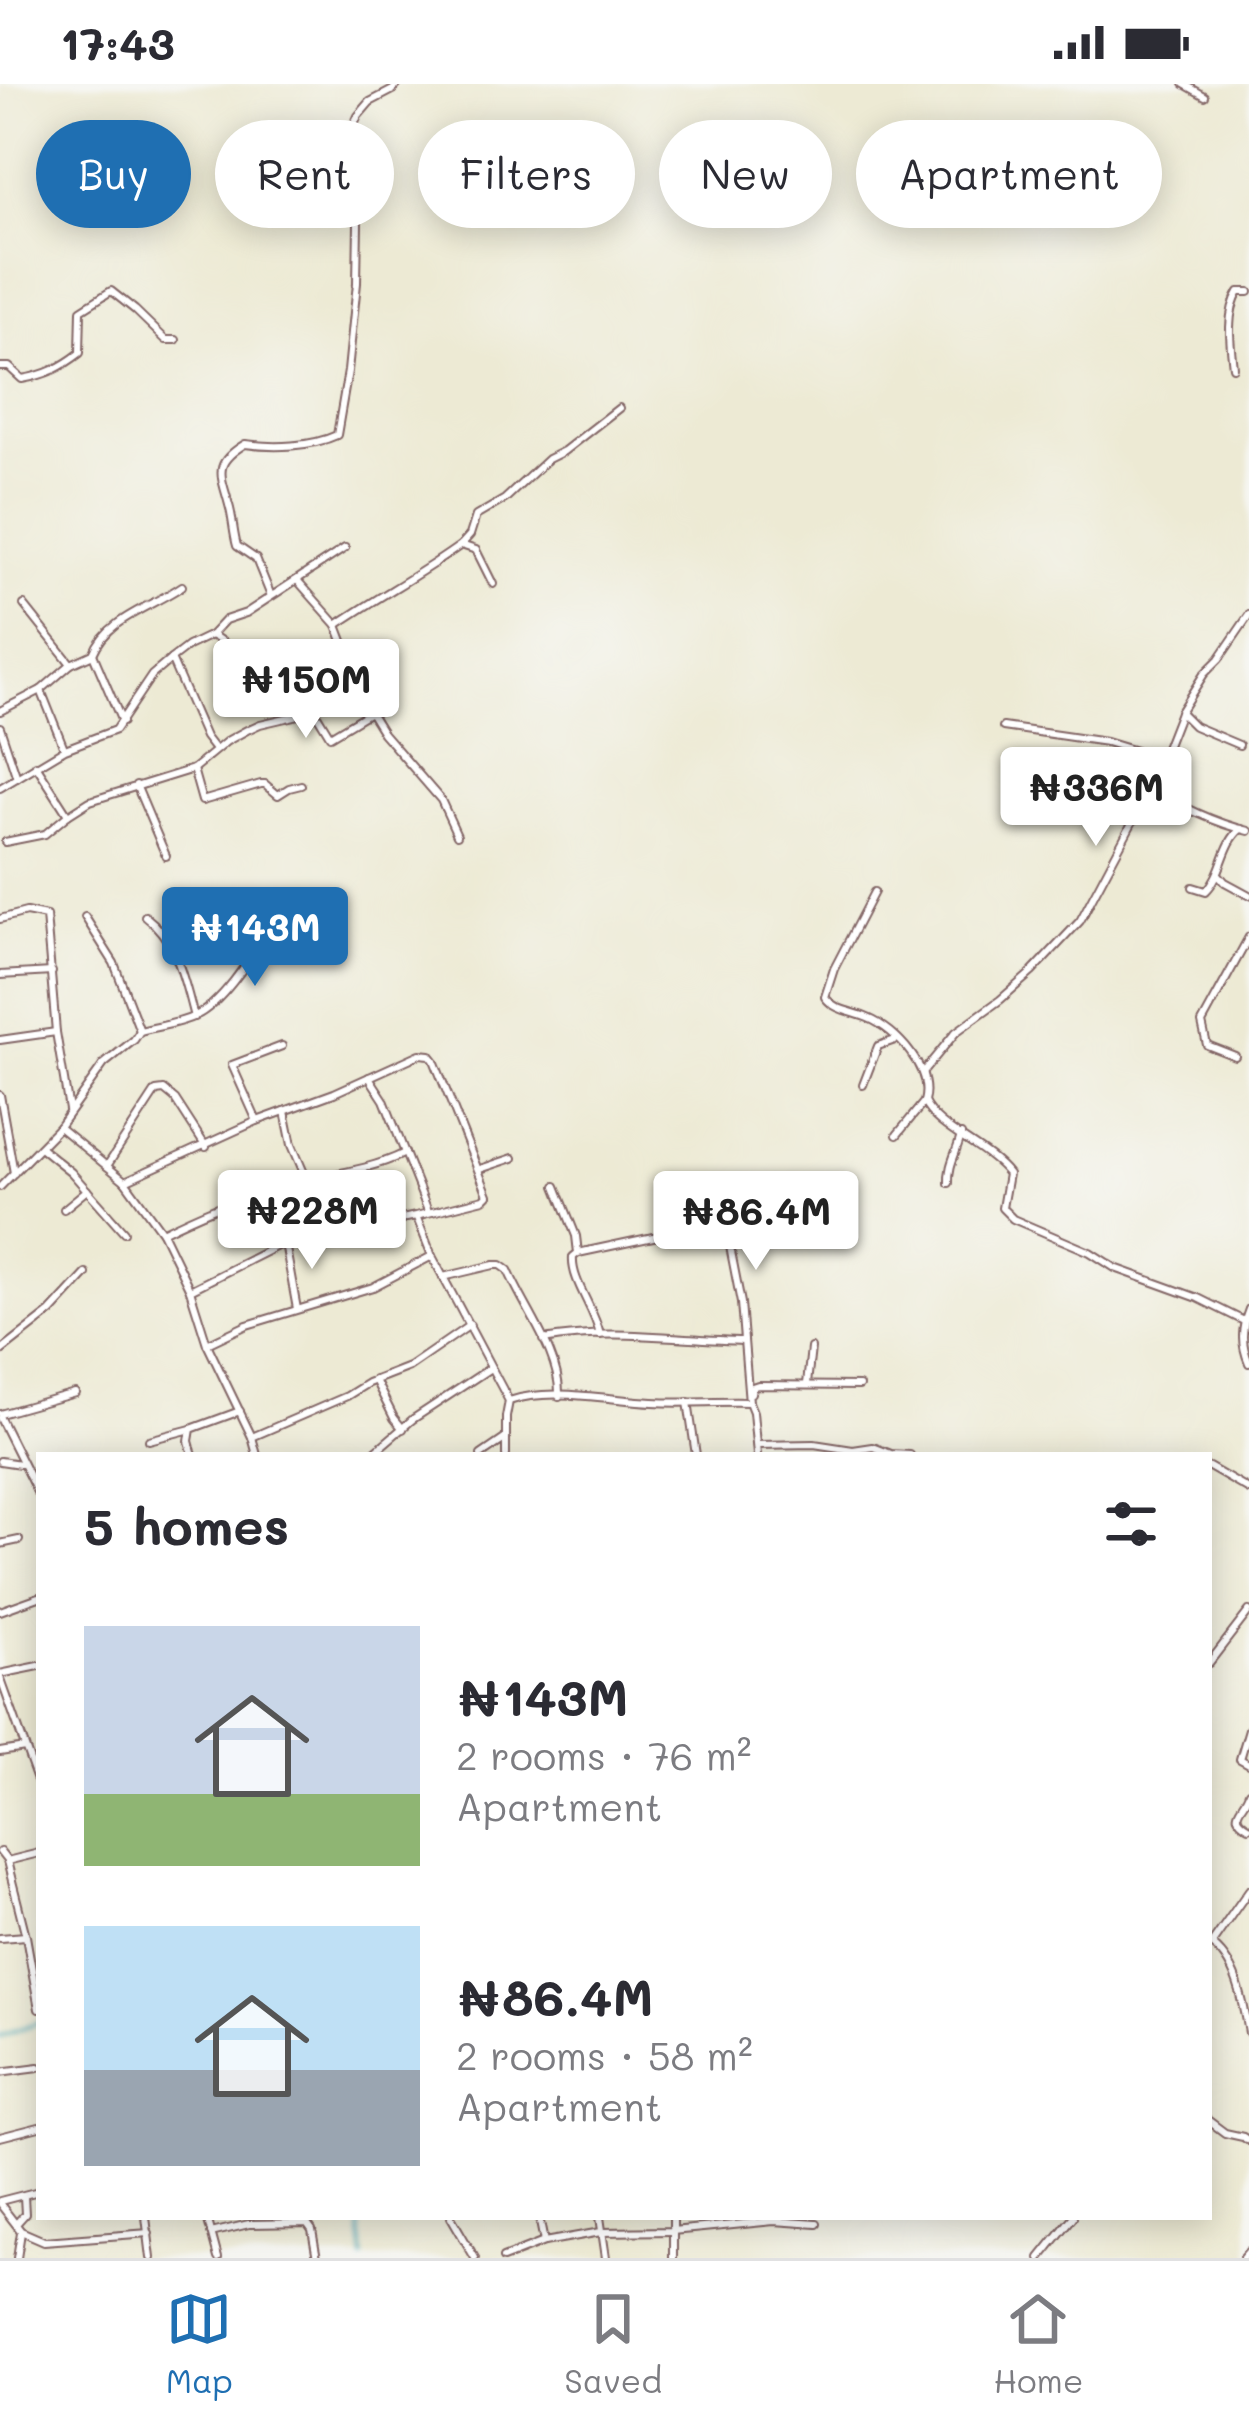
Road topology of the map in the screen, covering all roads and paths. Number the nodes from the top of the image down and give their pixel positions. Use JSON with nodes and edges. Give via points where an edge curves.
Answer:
{"nodes":[{"id":1,"x":398,"y":84,"type":"edge"},
{"id":2,"x":1184,"y":84,"type":"edge"},
{"id":3,"x":1205,"y":96,"type":"dead end"},
{"id":4,"x":1249,"y":292,"type":"edge"},
{"id":5,"x":176,"y":340,"type":"dead end"},
{"id":6,"x":0,"y":367,"type":"edge"},
{"id":7,"x":1233,"y":367,"type":"dead end"},
{"id":8,"x":619,"y":408,"type":"dead end"},
{"id":9,"x":461,"y":545,"type":"junction"},
{"id":10,"x":345,"y":548,"type":"dead end"},
{"id":11,"x":297,"y":580,"type":"junction"},
{"id":12,"x":493,"y":584,"type":"dead end"},
{"id":13,"x":182,"y":586,"type":"dead end"},
{"id":14,"x":272,"y":596,"type":"junction"},
{"id":15,"x":24,"y":605,"type":"dead end"},
{"id":16,"x":1249,"y":615,"type":"edge"},
{"id":17,"x":337,"y":625,"type":"junction"},
{"id":18,"x":211,"y":635,"type":"junction"},
{"id":19,"x":93,"y":654,"type":"junction"},
{"id":20,"x":171,"y":659,"type":"junction"},
{"id":21,"x":70,"y":664,"type":"junction"},
{"id":22,"x":263,"y":677,"type":"dead end"},
{"id":23,"x":41,"y":690,"type":"junction"},
{"id":24,"x":0,"y":711,"type":"edge"},
{"id":25,"x":370,"y":712,"type":"junction"},
{"id":26,"x":1180,"y":712,"type":"junction"},
{"id":27,"x":122,"y":722,"type":"junction"},
{"id":28,"x":0,"y":727,"type":"edge"},
{"id":29,"x":1003,"y":727,"type":"dead end"},
{"id":30,"x":1239,"y":745,"type":"dead end"},
{"id":31,"x":65,"y":749,"type":"junction"},
{"id":32,"x":215,"y":750,"type":"junction"},
{"id":33,"x":1162,"y":758,"type":"junction"},
{"id":34,"x":36,"y":765,"type":"junction"},
{"id":35,"x":193,"y":770,"type":"junction"},
{"id":36,"x":17,"y":778,"type":"junction"},
{"id":37,"x":136,"y":785,"type":"junction"},
{"id":38,"x":301,"y":785,"type":"dead end"},
{"id":39,"x":1058,"y":786,"type":"dead end"},
{"id":40,"x":0,"y":788,"type":"edge"},
{"id":41,"x":1150,"y":789,"type":"junction"},
{"id":42,"x":1137,"y":813,"type":"junction"},
{"id":43,"x":68,"y":815,"type":"junction"},
{"id":44,"x":1238,"y":830,"type":"edge"},
{"id":45,"x":457,"y":835,"type":"dead end"},
{"id":46,"x":5,"y":842,"type":"dead end"},
{"id":47,"x":166,"y":856,"type":"dead end"},
{"id":48,"x":1219,"y":874,"type":"junction"},
{"id":49,"x":1193,"y":887,"type":"dead end"},
{"id":50,"x":874,"y":892,"type":"dead end"},
{"id":51,"x":1249,"y":895,"type":"edge"},
{"id":52,"x":145,"y":916,"type":"dead end"},
{"id":53,"x":85,"y":917,"type":"dead end"},
{"id":54,"x":0,"y":920,"type":"edge"},
{"id":55,"x":274,"y":922,"type":"dead end"},
{"id":56,"x":1249,"y":937,"type":"edge"},
{"id":57,"x":52,"y":972,"type":"junction"},
{"id":58,"x":0,"y":975,"type":"edge"},
{"id":59,"x":194,"y":1017,"type":"junction"},
{"id":60,"x":140,"y":1031,"type":"junction"},
{"id":61,"x":56,"y":1032,"type":"junction"},
{"id":62,"x":0,"y":1040,"type":"edge"},
{"id":63,"x":898,"y":1040,"type":"junction"},
{"id":64,"x":282,"y":1046,"type":"dead end"},
{"id":65,"x":1235,"y":1056,"type":"dead end"},
{"id":66,"x":923,"y":1072,"type":"junction"},
{"id":67,"x":369,"y":1077,"type":"junction"},
{"id":68,"x":862,"y":1085,"type":"dead end"},
{"id":69,"x":0,"y":1095,"type":"edge"},
{"id":70,"x":924,"y":1102,"type":"junction"},
{"id":71,"x":69,"y":1110,"type":"junction"},
{"id":72,"x":285,"y":1111,"type":"junction"},
{"id":73,"x":257,"y":1121,"type":"junction"},
{"id":74,"x":59,"y":1127,"type":"junction"},
{"id":75,"x":897,"y":1135,"type":"dead end"},
{"id":76,"x":962,"y":1135,"type":"junction"},
{"id":77,"x":40,"y":1147,"type":"junction"},
{"id":78,"x":206,"y":1147,"type":"junction"},
{"id":79,"x":405,"y":1154,"type":"junction"},
{"id":80,"x":513,"y":1157,"type":"dead end"},
{"id":81,"x":107,"y":1166,"type":"junction"},
{"id":82,"x":480,"y":1169,"type":"junction"},
{"id":83,"x":14,"y":1173,"type":"junction"},
{"id":84,"x":319,"y":1178,"type":"junction"},
{"id":85,"x":307,"y":1180,"type":"junction"},
{"id":86,"x":125,"y":1181,"type":"junction"},
{"id":87,"x":949,"y":1183,"type":"dead end"},
{"id":88,"x":556,"y":1186,"type":"dead end"},
{"id":89,"x":0,"y":1187,"type":"edge"},
{"id":90,"x":87,"y":1190,"type":"junction"},
{"id":91,"x":64,"y":1209,"type":"dead end"},
{"id":92,"x":428,"y":1211,"type":"junction"},
{"id":93,"x":416,"y":1216,"type":"junction"},
{"id":94,"x":124,"y":1232,"type":"dead end"},
{"id":95,"x":162,"y":1232,"type":"junction"},
{"id":96,"x":339,"y":1232,"type":"junction"},
{"id":97,"x":285,"y":1243,"type":"junction"},
{"id":98,"x":578,"y":1253,"type":"junction"},
{"id":99,"x":432,"y":1256,"type":"junction"},
{"id":100,"x":86,"y":1274,"type":"dead end"},
{"id":101,"x":443,"y":1277,"type":"junction"},
{"id":102,"x":190,"y":1290,"type":"junction"},
{"id":103,"x":297,"y":1309,"type":"junction"},
{"id":104,"x":1249,"y":1309,"type":"edge"},
{"id":105,"x":1244,"y":1321,"type":"junction"},
{"id":106,"x":470,"y":1325,"type":"junction"},
{"id":107,"x":600,"y":1335,"type":"junction"},
{"id":108,"x":543,"y":1340,"type":"junction"},
{"id":109,"x":744,"y":1341,"type":"junction"},
{"id":110,"x":207,"y":1344,"type":"junction"},
{"id":111,"x":811,"y":1348,"type":"dead end"},
{"id":112,"x":0,"y":1352,"type":"edge"},
{"id":113,"x":1249,"y":1363,"type":"edge"},
{"id":114,"x":490,"y":1369,"type":"junction"},
{"id":115,"x":375,"y":1380,"type":"junction"},
{"id":116,"x":807,"y":1384,"type":"junction"},
{"id":117,"x":859,"y":1385,"type":"dead end"},
{"id":118,"x":75,"y":1393,"type":"dead end"},
{"id":119,"x":559,"y":1396,"type":"junction"},
{"id":120,"x":509,"y":1401,"type":"junction"},
{"id":121,"x":688,"y":1402,"type":"junction"},
{"id":122,"x":749,"y":1402,"type":"junction"},
{"id":123,"x":240,"y":1411,"type":"junction"},
{"id":124,"x":0,"y":1416,"type":"edge"},
{"id":125,"x":191,"y":1429,"type":"junction"},
{"id":126,"x":403,"y":1429,"type":"junction"},
{"id":127,"x":252,"y":1436,"type":"junction"},
{"id":128,"x":506,"y":1438,"type":"junction"},
{"id":129,"x":149,"y":1440,"type":"dead end"},
{"id":130,"x":758,"y":1445,"type":"junction"},
{"id":131,"x":192,"y":1452,"type":"edge"},
{"id":132,"x":256,"y":1452,"type":"edge"},
{"id":133,"x":375,"y":1452,"type":"edge"},
{"id":134,"x":485,"y":1452,"type":"edge"},
{"id":135,"x":506,"y":1452,"type":"edge"},
{"id":136,"x":696,"y":1452,"type":"edge"},
{"id":137,"x":757,"y":1452,"type":"edge"},
{"id":138,"x":886,"y":1452,"type":"edge"},
{"id":139,"x":0,"y":1461,"type":"edge"},
{"id":140,"x":22,"y":1464,"type":"junction"},
{"id":141,"x":1212,"y":1469,"type":"edge"},
{"id":142,"x":36,"y":1490,"type":"edge"},
{"id":143,"x":1249,"y":1490,"type":"edge"},
{"id":144,"x":19,"y":1540,"type":"dead end"},
{"id":145,"x":0,"y":1544,"type":"edge"},
{"id":146,"x":36,"y":1598,"type":"edge"},
{"id":147,"x":0,"y":1611,"type":"edge"},
{"id":148,"x":1249,"y":1611,"type":"edge"},
{"id":149,"x":1212,"y":1659,"type":"edge"},
{"id":150,"x":36,"y":1667,"type":"edge"},
{"id":151,"x":0,"y":1675,"type":"edge"},
{"id":152,"x":1249,"y":1729,"type":"edge"},
{"id":153,"x":26,"y":1748,"type":"junction"},
{"id":154,"x":0,"y":1752,"type":"edge"},
{"id":155,"x":1249,"y":1764,"type":"edge"},
{"id":156,"x":36,"y":1773,"type":"edge"},
{"id":157,"x":1249,"y":1792,"type":"edge"},
{"id":158,"x":1249,"y":1827,"type":"edge"},
{"id":159,"x":0,"y":1852,"type":"edge"},
{"id":160,"x":36,"y":1854,"type":"edge"},
{"id":161,"x":7,"y":1861,"type":"junction"},
{"id":162,"x":1248,"y":1893,"type":"edge"},
{"id":163,"x":26,"y":1936,"type":"junction"},
{"id":164,"x":0,"y":1938,"type":"edge"},
{"id":165,"x":1212,"y":1941,"type":"edge"},
{"id":166,"x":1212,"y":1945,"type":"edge"},
{"id":167,"x":36,"y":1992,"type":"edge"},
{"id":168,"x":1249,"y":2033,"type":"edge"},
{"id":169,"x":36,"y":2067,"type":"edge"},
{"id":170,"x":0,"y":2072,"type":"edge"},
{"id":171,"x":1212,"y":2123,"type":"edge"},
{"id":172,"x":36,"y":2128,"type":"edge"},
{"id":173,"x":0,"y":2137,"type":"edge"},
{"id":174,"x":1249,"y":2140,"type":"edge"},
{"id":175,"x":36,"y":2192,"type":"edge"},
{"id":176,"x":24,"y":2196,"type":"junction"},
{"id":177,"x":0,"y":2202,"type":"edge"},
{"id":178,"x":146,"y":2220,"type":"edge"},
{"id":179,"x":208,"y":2220,"type":"edge"},
{"id":180,"x":453,"y":2220,"type":"edge"},
{"id":181,"x":539,"y":2220,"type":"edge"},
{"id":182,"x":600,"y":2220,"type":"edge"},
{"id":183,"x":673,"y":2220,"type":"edge"},
{"id":184,"x":1071,"y":2220,"type":"edge"},
{"id":185,"x":817,"y":2224,"type":"dead end"},
{"id":186,"x":18,"y":2228,"type":"junction"},
{"id":187,"x":672,"y":2231,"type":"junction"},
{"id":188,"x":601,"y":2232,"type":"junction"},
{"id":189,"x":148,"y":2233,"type":"junction"},
{"id":190,"x":211,"y":2233,"type":"junction"},
{"id":191,"x":544,"y":2242,"type":"junction"},
{"id":192,"x":17,"y":2258,"type":"edge"},
{"id":193,"x":151,"y":2258,"type":"edge"},
{"id":194,"x":218,"y":2258,"type":"edge"},
{"id":195,"x":316,"y":2258,"type":"edge"},
{"id":196,"x":475,"y":2258,"type":"edge"},
{"id":197,"x":503,"y":2258,"type":"edge"},
{"id":198,"x":606,"y":2258,"type":"edge"},
{"id":199,"x":673,"y":2258,"type":"edge"},
{"id":200,"x":1040,"y":2258,"type":"edge"}],
"edges":[{"from":1,"to":14,"type":"street","via":[[370,102],[353,127],[357,283],[338,435],[245,444],[222,467],[237,546],[256,559]]},
{"from":2,"to":3,"type":"street"},
{"from":4,"to":7,"type":"street","via":[[1233,303]]},
{"from":5,"to":6,"type":"street","via":[[166,340],[111,291],[81,310],[80,353],[63,366],[22,379]]},
{"from":8,"to":9,"type":"street","via":[[476,515]]},
{"from":9,"to":12,"type":"street","via":[[476,550]]},
{"from":9,"to":17,"type":"street"},
{"from":10,"to":11,"type":"street"},
{"from":11,"to":14,"type":"street"},
{"from":11,"to":17,"type":"street"},
{"from":13,"to":19,"type":"street","via":[[109,629]]},
{"from":14,"to":18,"type":"street"},
{"from":15,"to":21,"type":"street"},
{"from":16,"to":26,"type":"street"},
{"from":17,"to":25,"type":"street"},
{"from":18,"to":20,"type":"street"},
{"from":18,"to":22,"type":"street","via":[[255,679]]},
{"from":19,"to":21,"type":"street"},
{"from":19,"to":27,"type":"street"},
{"from":20,"to":27,"type":"street"},
{"from":20,"to":32,"type":"street"},
{"from":21,"to":23,"type":"street"},
{"from":23,"to":24,"type":"street"},
{"from":23,"to":31,"type":"street"},
{"from":25,"to":32,"type":"street","via":[[330,736],[313,708],[260,724]]},
{"from":25,"to":45,"type":"street","via":[[441,800]]},
{"from":26,"to":30,"type":"street"},
{"from":26,"to":33,"type":"street"},
{"from":27,"to":31,"type":"street"},
{"from":28,"to":36,"type":"street"},
{"from":29,"to":33,"type":"street"},
{"from":31,"to":34,"type":"street"},
{"from":32,"to":35,"type":"street"},
{"from":33,"to":41,"type":"street"},
{"from":34,"to":36,"type":"street"},
{"from":34,"to":43,"type":"street"},
{"from":35,"to":37,"type":"street"},
{"from":35,"to":38,"type":"street","via":[[202,801],[262,784],[278,795]]},
{"from":36,"to":40,"type":"street"},
{"from":37,"to":43,"type":"street"},
{"from":37,"to":47,"type":"street"},
{"from":39,"to":42,"type":"street"},
{"from":41,"to":42,"type":"street"},
{"from":41,"to":44,"type":"street"},
{"from":42,"to":66,"type":"street","via":[[1080,921]]},
{"from":43,"to":46,"type":"street","via":[[45,834]]},
{"from":44,"to":48,"type":"street"},
{"from":48,"to":49,"type":"street","via":[[1209,890]]},
{"from":48,"to":51,"type":"street"},
{"from":50,"to":63,"type":"street","via":[[825,997]]},
{"from":52,"to":59,"type":"street","via":[[176,956]]},
{"from":53,"to":60,"type":"street","via":[[114,962]]},
{"from":54,"to":57,"type":"street","via":[[46,916]]},
{"from":55,"to":59,"type":"street","via":[[243,971]]},
{"from":56,"to":65,"type":"street","via":[[1202,1023],[1207,1045]]},
{"from":57,"to":58,"type":"street"},
{"from":57,"to":61,"type":"street"},
{"from":59,"to":60,"type":"street"},
{"from":60,"to":71,"type":"street"},
{"from":61,"to":62,"type":"street"},
{"from":61,"to":71,"type":"street"},
{"from":63,"to":66,"type":"street"},
{"from":63,"to":68,"type":"street","via":[[878,1046]]},
{"from":64,"to":73,"type":"street","via":[[232,1065]]},
{"from":66,"to":70,"type":"street"},
{"from":67,"to":72,"type":"street"},
{"from":67,"to":79,"type":"street"},
{"from":67,"to":82,"type":"street","via":[[430,1055]]},
{"from":69,"to":83,"type":"street"},
{"from":70,"to":75,"type":"street"},
{"from":70,"to":76,"type":"street"},
{"from":71,"to":74,"type":"street"},
{"from":72,"to":73,"type":"street"},
{"from":72,"to":85,"type":"street"},
{"from":73,"to":78,"type":"street"},
{"from":74,"to":77,"type":"street"},
{"from":74,"to":81,"type":"street"},
{"from":76,"to":87,"type":"street"},
{"from":76,"to":105,"type":"street","via":[[1006,1169],[1001,1202],[1012,1219]]},
{"from":77,"to":83,"type":"street"},
{"from":77,"to":90,"type":"street"},
{"from":78,"to":81,"type":"street","via":[[175,1099],[156,1091]]},
{"from":78,"to":86,"type":"street"},
{"from":79,"to":84,"type":"street"},
{"from":79,"to":92,"type":"street"},
{"from":80,"to":82,"type":"street"},
{"from":81,"to":86,"type":"street"},
{"from":82,"to":92,"type":"street","via":[[484,1199]]},
{"from":83,"to":89,"type":"street"},
{"from":84,"to":85,"type":"street"},
{"from":84,"to":96,"type":"street"},
{"from":85,"to":95,"type":"street"},
{"from":86,"to":95,"type":"street"},
{"from":88,"to":98,"type":"street"},
{"from":90,"to":91,"type":"street"},
{"from":90,"to":94,"type":"street"},
{"from":92,"to":93,"type":"street"},
{"from":93,"to":96,"type":"street"},
{"from":93,"to":99,"type":"street"},
{"from":95,"to":102,"type":"street"},
{"from":96,"to":97,"type":"street"},
{"from":97,"to":102,"type":"street"},
{"from":97,"to":103,"type":"street"},
{"from":98,"to":107,"type":"street","via":[[572,1267]]},
{"from":98,"to":109,"type":"street","via":[[722,1226]]},
{"from":99,"to":101,"type":"street"},
{"from":99,"to":103,"type":"street","via":[[373,1287]]},
{"from":100,"to":112,"type":"street"},
{"from":101,"to":106,"type":"street"},
{"from":101,"to":108,"type":"street","via":[[501,1265]]},
{"from":102,"to":110,"type":"street"},
{"from":103,"to":110,"type":"street"},
{"from":104,"to":105,"type":"street"},
{"from":105,"to":113,"type":"street"},
{"from":106,"to":114,"type":"street"},
{"from":106,"to":115,"type":"street"},
{"from":107,"to":108,"type":"street"},
{"from":107,"to":109,"type":"street"},
{"from":108,"to":119,"type":"street"},
{"from":109,"to":122,"type":"street"},
{"from":110,"to":123,"type":"street"},
{"from":111,"to":116,"type":"street"},
{"from":114,"to":120,"type":"street"},
{"from":114,"to":126,"type":"street"},
{"from":115,"to":126,"type":"street"},
{"from":115,"to":127,"type":"street"},
{"from":116,"to":117,"type":"street"},
{"from":116,"to":122,"type":"street","via":[[758,1385]]},
{"from":118,"to":124,"type":"street"},
{"from":119,"to":120,"type":"street"},
{"from":119,"to":121,"type":"street"},
{"from":120,"to":128,"type":"street"},
{"from":121,"to":122,"type":"street"},
{"from":121,"to":136,"type":"street"},
{"from":122,"to":130,"type":"street"},
{"from":123,"to":125,"type":"street"},
{"from":123,"to":127,"type":"street"},
{"from":124,"to":140,"type":"street"},
{"from":125,"to":129,"type":"street"},
{"from":125,"to":131,"type":"street"},
{"from":126,"to":133,"type":"street"},
{"from":127,"to":132,"type":"street"},
{"from":128,"to":134,"type":"street"},
{"from":128,"to":135,"type":"street"},
{"from":130,"to":137,"type":"street"},
{"from":130,"to":138,"type":"street"},
{"from":139,"to":140,"type":"street"},
{"from":140,"to":142,"type":"street"},
{"from":141,"to":143,"type":"street"},
{"from":144,"to":145,"type":"street"},
{"from":146,"to":147,"type":"street"},
{"from":148,"to":149,"type":"street"},
{"from":150,"to":151,"type":"street"},
{"from":151,"to":153,"type":"street"},
{"from":152,"to":155,"type":"street","via":[[1240,1759]]},
{"from":153,"to":154,"type":"street"},
{"from":153,"to":156,"type":"street"},
{"from":157,"to":158,"type":"street","via":[[1237,1815]]},
{"from":159,"to":161,"type":"street"},
{"from":160,"to":161,"type":"street"},
{"from":161,"to":163,"type":"street"},
{"from":162,"to":165,"type":"street"},
{"from":163,"to":164,"type":"street"},
{"from":163,"to":167,"type":"street"},
{"from":166,"to":168,"type":"street","via":[[1228,1963]]},
{"from":169,"to":170,"type":"street"},
{"from":171,"to":174,"type":"street"},
{"from":172,"to":173,"type":"street"},
{"from":175,"to":176,"type":"street"},
{"from":176,"to":177,"type":"street"},
{"from":176,"to":186,"type":"street"},
{"from":177,"to":186,"type":"street"},
{"from":178,"to":189,"type":"street"},
{"from":179,"to":190,"type":"street"},
{"from":180,"to":196,"type":"street"},
{"from":181,"to":191,"type":"street"},
{"from":182,"to":188,"type":"street"},
{"from":183,"to":187,"type":"street"},
{"from":184,"to":200,"type":"street"},
{"from":185,"to":187,"type":"street"},
{"from":186,"to":189,"type":"street","via":[[44,2241]]},
{"from":186,"to":192,"type":"street"},
{"from":187,"to":188,"type":"street"},
{"from":187,"to":199,"type":"street"},
{"from":188,"to":191,"type":"street"},
{"from":188,"to":198,"type":"street"},
{"from":189,"to":193,"type":"street"},
{"from":190,"to":194,"type":"street"},
{"from":190,"to":195,"type":"street","via":[[307,2223]]},
{"from":191,"to":197,"type":"street"}]}
